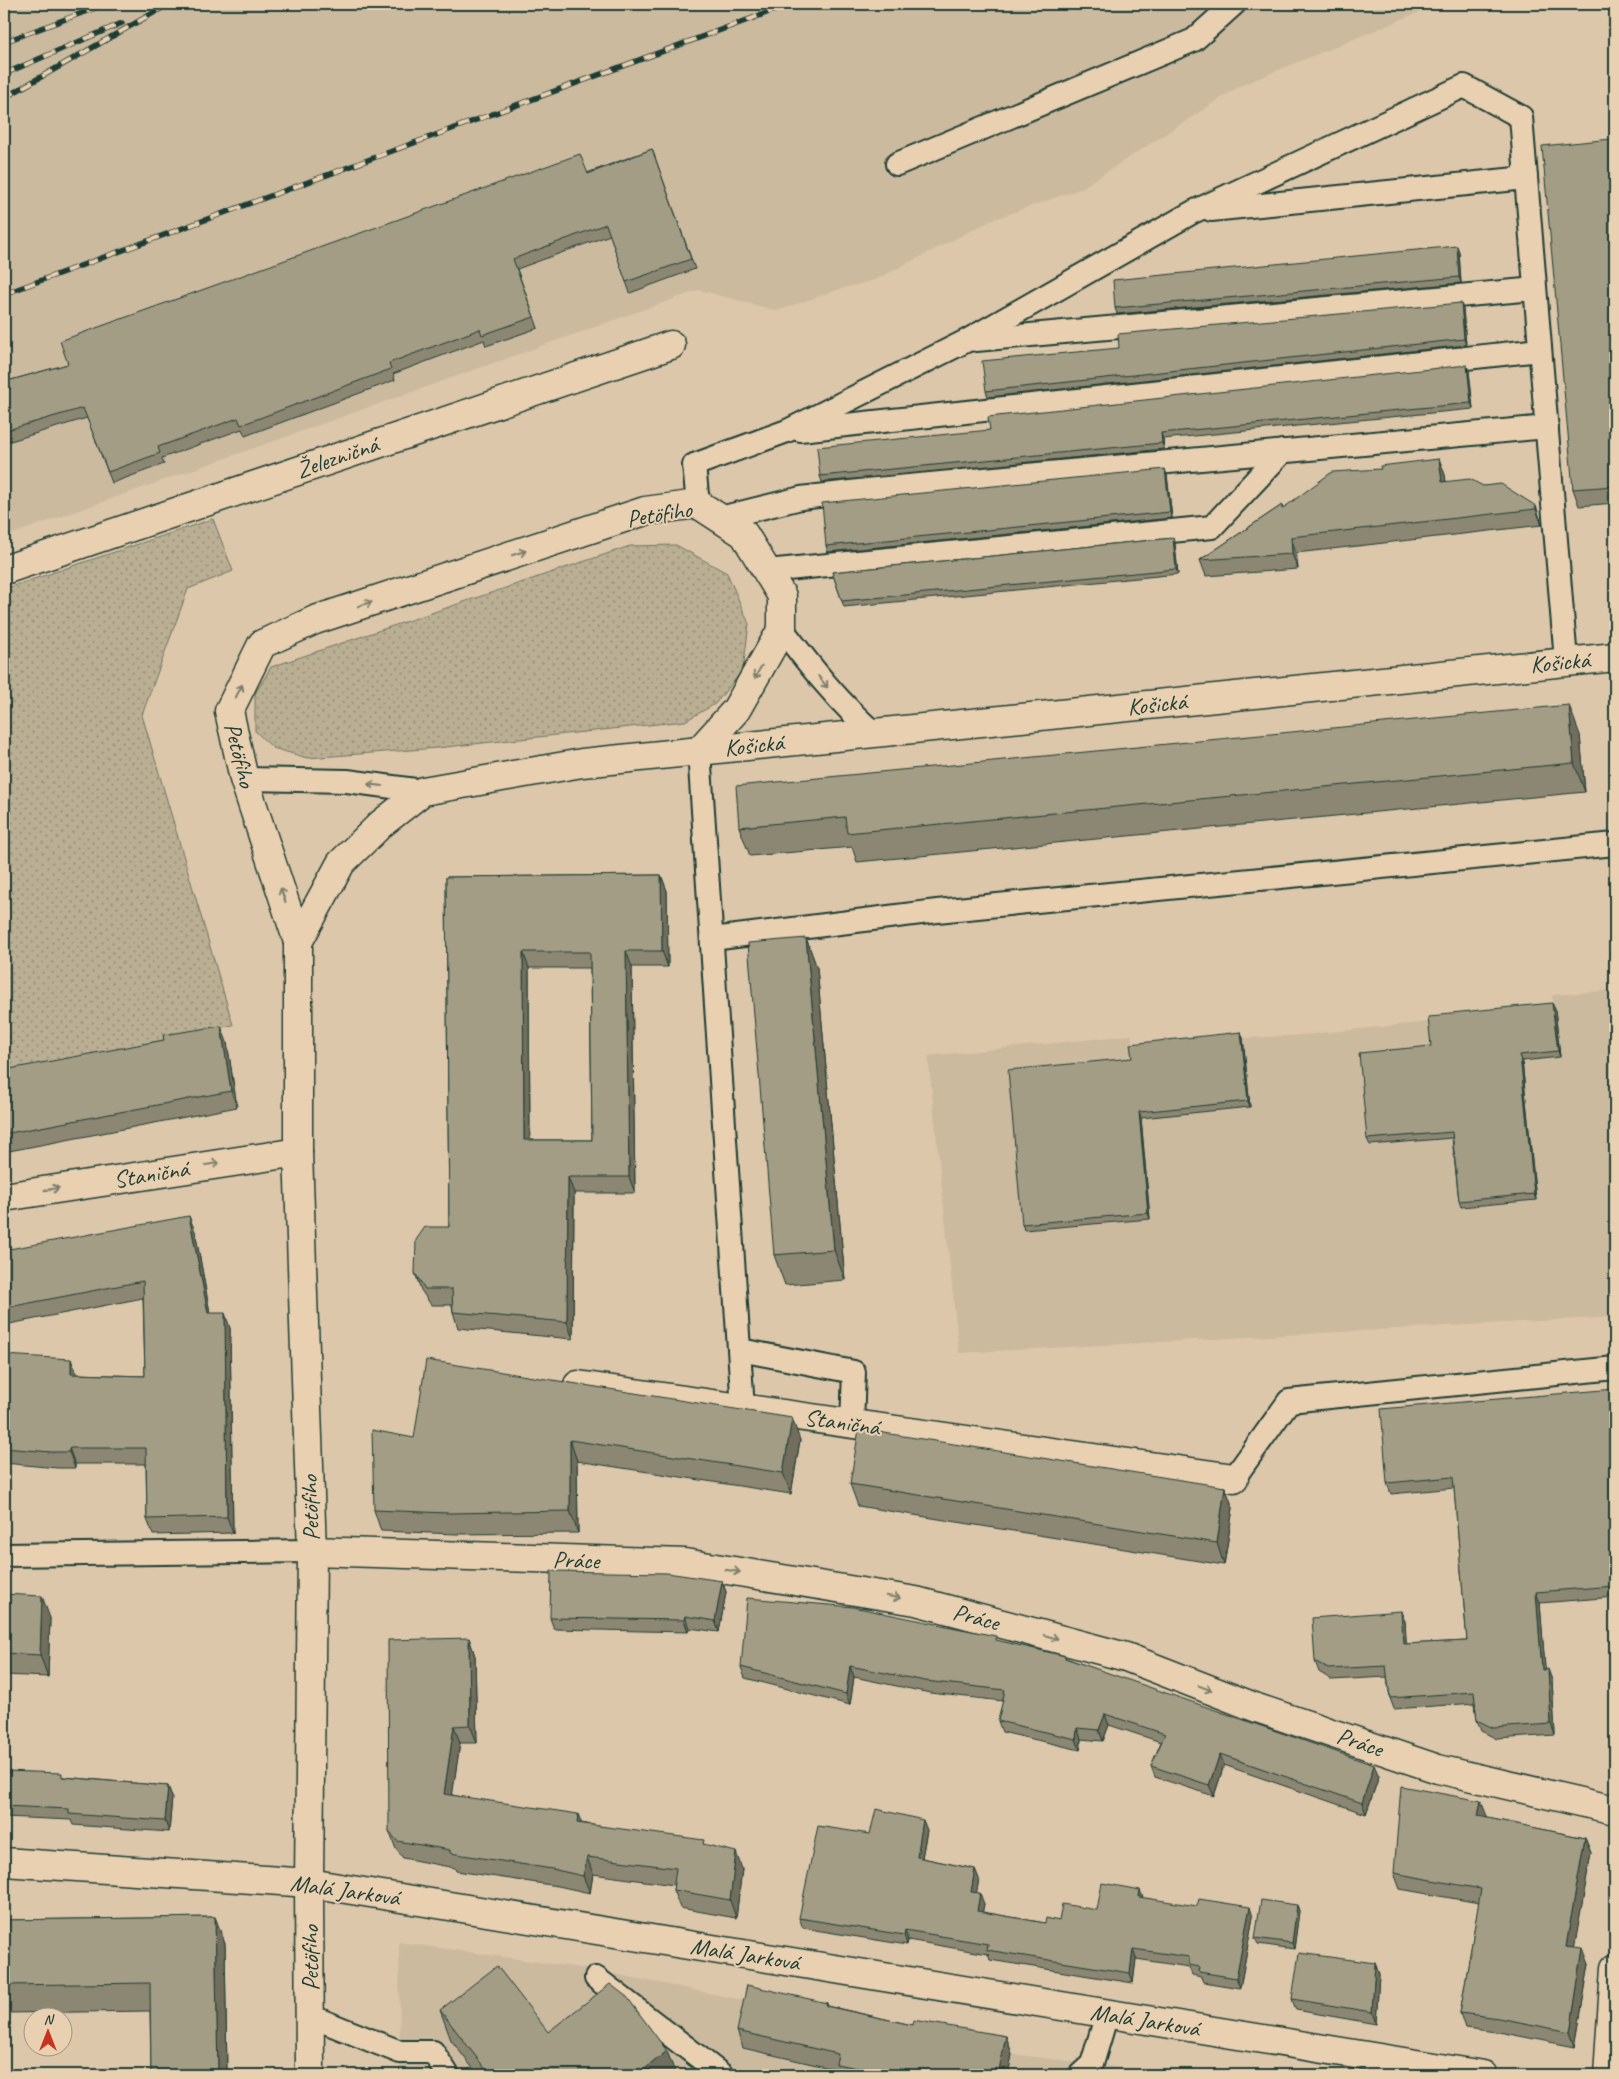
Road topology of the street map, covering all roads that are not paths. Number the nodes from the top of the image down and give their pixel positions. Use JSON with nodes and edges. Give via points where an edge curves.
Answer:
{"nodes":[{"id":1,"x":1234,"y":4,"type":"edge"},
{"id":2,"x":897,"y":164,"type":"dead end"},
{"id":3,"x":1526,"y":178,"type":"junction"},
{"id":4,"x":1193,"y":212,"type":"junction"},
{"id":5,"x":1535,"y":289,"type":"junction"},
{"id":6,"x":968,"y":340,"type":"junction"},
{"id":7,"x":671,"y":346,"type":"dead end"},
{"id":8,"x":1540,"y":350,"type":"junction"},
{"id":9,"x":1547,"y":426,"type":"junction"},
{"id":10,"x":787,"y":431,"type":"junction"},
{"id":11,"x":1284,"y":451,"type":"junction"},
{"id":12,"x":709,"y":511,"type":"junction"},
{"id":13,"x":4,"y":570,"type":"edge"},
{"id":14,"x":767,"y":571,"type":"junction"},
{"id":15,"x":782,"y":630,"type":"junction"},
{"id":16,"x":1615,"y":657,"type":"edge"},
{"id":17,"x":1566,"y":661,"type":"junction"},
{"id":18,"x":875,"y":734,"type":"junction"},
{"id":19,"x":699,"y":751,"type":"junction"},
{"id":20,"x":244,"y":779,"type":"junction"},
{"id":21,"x":423,"y":791,"type":"junction"},
{"id":22,"x":1615,"y":844,"type":"edge"},
{"id":23,"x":712,"y":939,"type":"junction"},
{"id":24,"x":298,"y":942,"type":"junction"},
{"id":25,"x":298,"y":1152,"type":"junction"},
{"id":26,"x":4,"y":1197,"type":"edge"},
{"id":27,"x":740,"y":1350,"type":"junction"},
{"id":28,"x":1615,"y":1368,"type":"edge"},
{"id":29,"x":558,"y":1382,"type":"edge"},
{"id":30,"x":743,"y":1409,"type":"junction"},
{"id":31,"x":852,"y":1424,"type":"junction"},
{"id":32,"x":1234,"y":1478,"type":"joint"},
{"id":33,"x":312,"y":1551,"type":"junction"},
{"id":34,"x":4,"y":1555,"type":"edge"},
{"id":35,"x":1615,"y":1810,"type":"edge"},
{"id":36,"x":4,"y":1862,"type":"edge"},
{"id":37,"x":309,"y":1883,"type":"junction"},
{"id":38,"x":1615,"y":1968,"type":"edge"},
{"id":39,"x":596,"y":1978,"type":"dead end"},
{"id":40,"x":1107,"y":2014,"type":"junction"},
{"id":41,"x":310,"y":2016,"type":"junction"},
{"id":42,"x":310,"y":2075,"type":"edge"},
{"id":43,"x":448,"y":2075,"type":"edge"},
{"id":44,"x":722,"y":2075,"type":"edge"},
{"id":45,"x":1080,"y":2075,"type":"edge"},
{"id":46,"x":1483,"y":2075,"type":"edge"},
{"id":47,"x":1608,"y":2075,"type":"edge"}],
"edges":[{"from":1,"to":2,"type":"lane","via":[[1194,40]]},
{"from":3,"to":4,"type":"lane"},
{"from":3,"to":4,"type":"lane","via":[[1520,117],[1464,86]]},
{"from":3,"to":5,"type":"lane"},
{"from":4,"to":6,"type":"lane"},
{"from":5,"to":6,"type":"lane"},
{"from":5,"to":8,"type":"lane"},
{"from":6,"to":10,"type":"lane"},
{"from":7,"to":13,"type":"street","name":"Železničná"},
{"from":8,"to":9,"type":"lane"},
{"from":8,"to":10,"type":"lane"},
{"from":9,"to":11,"type":"lane"},
{"from":9,"to":17,"type":"lane"},
{"from":10,"to":12,"type":"lane","via":[[694,466]]},
{"from":11,"to":12,"type":"lane","via":[[876,489]]},
{"from":11,"to":14,"type":"lane","via":[[1212,527]]},
{"from":12,"to":14,"type":"street","name":"Petöfiho","via":[[744,534]]},
{"from":20,"to":12,"type":"street","name":"Petöfiho","one_way":true,"via":[[229,710],[262,644],[315,620],[645,511]]},
{"from":14,"to":15,"type":"street","name":"Petöfiho","via":[[782,596]]},
{"from":15,"to":18,"type":"lane","one_way":true,"via":[[850,713]]},
{"from":15,"to":19,"type":"street","name":"Petöfiho","one_way":true,"via":[[736,710]]},
{"from":16,"to":17,"type":"street","name":"Košická"},
{"from":17,"to":18,"type":"street","name":"Košická"},
{"from":18,"to":19,"type":"street","name":"Košická"},
{"from":19,"to":21,"type":"street","name":"Petöfiho","via":[[582,763]]},
{"from":19,"to":23,"type":"lane"},
{"from":21,"to":20,"type":"lane","one_way":true,"via":[[347,781]]},
{"from":24,"to":20,"type":"street","name":"Petöfiho","one_way":true},
{"from":21,"to":24,"type":"street","name":"Petöfiho","via":[[381,824],[342,863]]},
{"from":22,"to":23,"type":"lane","via":[[946,910]]},
{"from":23,"to":27,"type":"lane"},
{"from":24,"to":25,"type":"street","name":"Petöfiho"},
{"from":26,"to":25,"type":"street","name":"Staničná","one_way":true},
{"from":25,"to":33,"type":"street","name":"Petöfiho"},
{"from":27,"to":30,"type":"lane"},
{"from":27,"to":31,"type":"lane","via":[[854,1372]]},
{"from":28,"to":32,"type":"lane","via":[[1289,1400]]},
{"from":29,"to":30,"type":"street","name":"Staničná"},
{"from":30,"to":31,"type":"street","name":"Staničná"},
{"from":31,"to":32,"type":"street","name":"Staničná"},
{"from":33,"to":34,"type":"lane"},
{"from":33,"to":35,"type":"street","name":"Práce","one_way":true,"via":[[685,1563],[916,1601],[1126,1657],[1257,1708],[1438,1769]]},
{"from":33,"to":37,"type":"street","name":"Petöfiho"},
{"from":36,"to":37,"type":"street","name":"Malá Jarková"},
{"from":37,"to":40,"type":"street","name":"Malá Jarková"},
{"from":37,"to":41,"type":"street","name":"Petöfiho"},
{"from":38,"to":47,"type":"street"},
{"from":39,"to":44,"type":"lane"},
{"from":40,"to":45,"type":"lane","via":[[1092,2064]]},
{"from":40,"to":46,"type":"street","name":"Malá Jarková"},
{"from":41,"to":42,"type":"street","name":"Petöfiho"},
{"from":41,"to":43,"type":"lane","via":[[400,2052],[433,2052]]}]}
